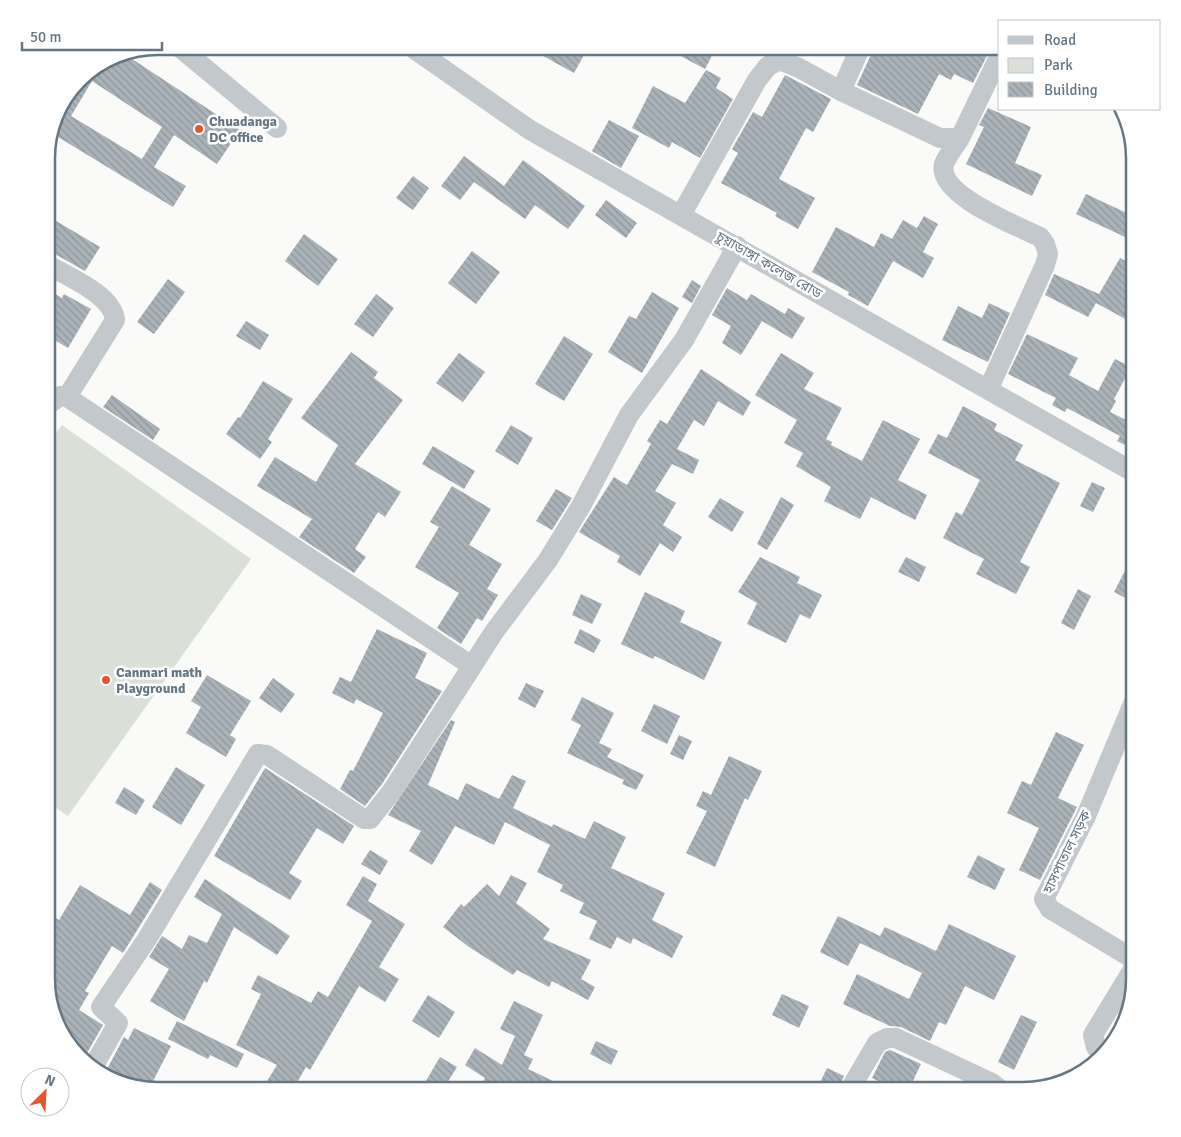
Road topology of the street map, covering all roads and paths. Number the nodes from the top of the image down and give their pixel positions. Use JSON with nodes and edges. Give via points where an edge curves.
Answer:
{"nodes":[{"id":1,"x":189,"y":55,"type":"edge"},
{"id":2,"x":423,"y":55,"type":"edge"},
{"id":3,"x":857,"y":55,"type":"edge"},
{"id":4,"x":998,"y":59,"type":"edge"},
{"id":5,"x":841,"y":91,"type":"junction"},
{"id":6,"x":277,"y":128,"type":"dead end"},
{"id":7,"x":960,"y":138,"type":"junction"},
{"id":8,"x":681,"y":215,"type":"junction"},
{"id":9,"x":737,"y":246,"type":"junction"},
{"id":10,"x":55,"y":269,"type":"edge"},
{"id":11,"x":988,"y":390,"type":"junction"},
{"id":12,"x":67,"y":397,"type":"junction"},
{"id":13,"x":55,"y":400,"type":"edge"},
{"id":14,"x":1126,"y":468,"type":"edge"},
{"id":15,"x":472,"y":666,"type":"junction"},
{"id":16,"x":1126,"y":720,"type":"edge"},
{"id":17,"x":1126,"y":954,"type":"edge"},
{"id":18,"x":1126,"y":980,"type":"edge"},
{"id":19,"x":1099,"y":1049,"type":"edge"},
{"id":20,"x":96,"y":1062,"type":"edge"},
{"id":21,"x":854,"y":1082,"type":"edge"},
{"id":22,"x":990,"y":1082,"type":"edge"}],
"edges":[{"from":1,"to":6,"type":"street"},
{"from":2,"to":8,"type":"street","name":"চুয়াডাঙ্গা কলেজ রোড","via":[[530,130]]},
{"from":3,"to":5,"type":"street"},
{"from":4,"to":7,"type":"street"},
{"from":5,"to":7,"type":"street","via":[[940,138]]},
{"from":5,"to":8,"type":"street","via":[[780,60],[768,66]]},
{"from":7,"to":11,"type":"street","via":[[944,165],[950,186],[970,202],[1040,237],[1048,254],[1041,277]]},
{"from":8,"to":9,"type":"street","name":"চুয়াডাঙ্গা কলেজ রোড"},
{"from":9,"to":11,"type":"street","name":"চুয়াডাঙ্গা কলেজ রোড"},
{"from":9,"to":15,"type":"street","via":[[684,340],[629,415],[548,560]]},
{"from":10,"to":12,"type":"street","via":[[105,299],[114,310],[115,320]]},
{"from":11,"to":14,"type":"street","name":"চুয়াডাঙ্গা কলেজ রোড"},
{"from":12,"to":13,"type":"street"},
{"from":12,"to":15,"type":"street"},
{"from":15,"to":20,"type":"street","via":[[392,791],[370,819],[364,819],[267,755],[258,754],[162,916],[101,1006],[118,1023]]},
{"from":16,"to":17,"type":"street","name":"হাসপাতাল সড়ক","via":[[1086,816],[1044,899],[1050,909]]},
{"from":18,"to":19,"type":"street","name":"হাসপাতাল সড়ক","via":[[1093,1035]]},
{"from":21,"to":22,"type":"street","via":[[877,1043],[896,1038]]}]}
